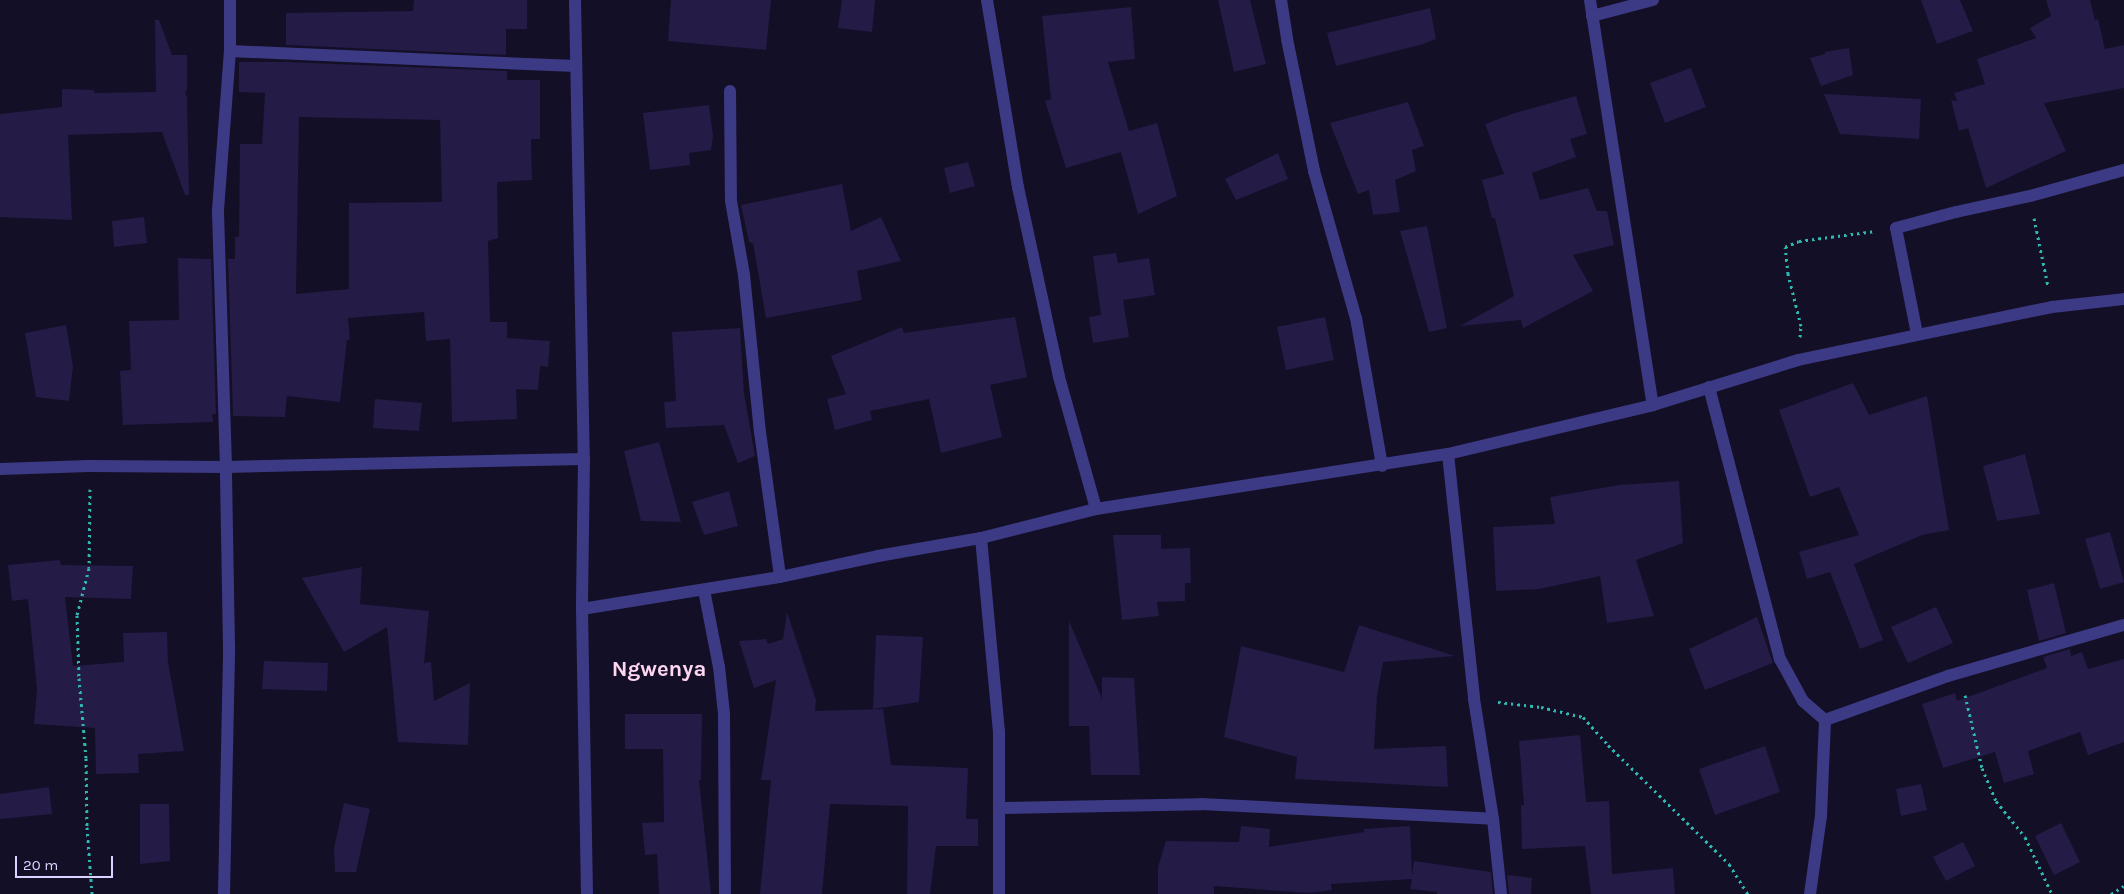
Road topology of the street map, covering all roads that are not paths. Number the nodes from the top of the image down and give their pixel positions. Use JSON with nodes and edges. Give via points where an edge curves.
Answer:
{"nodes":[{"id":1,"x":230,"y":0,"type":"edge"},
{"id":2,"x":575,"y":0,"type":"edge"},
{"id":3,"x":987,"y":0,"type":"edge"},
{"id":4,"x":1281,"y":0,"type":"edge"},
{"id":5,"x":1590,"y":0,"type":"edge"},
{"id":6,"x":1654,"y":0,"type":"edge"},
{"id":7,"x":1592,"y":16,"type":"junction"},
{"id":8,"x":230,"y":51,"type":"junction"},
{"id":9,"x":576,"y":66,"type":"junction"},
{"id":10,"x":730,"y":91,"type":"dead end"},
{"id":11,"x":2124,"y":170,"type":"edge"},
{"id":12,"x":2124,"y":299,"type":"edge"},
{"id":13,"x":1917,"y":334,"type":"junction"},
{"id":14,"x":1709,"y":387,"type":"junction"},
{"id":15,"x":1653,"y":405,"type":"junction"},
{"id":16,"x":1448,"y":454,"type":"junction"},
{"id":17,"x":584,"y":459,"type":"junction"},
{"id":18,"x":1382,"y":466,"type":"junction"},
{"id":19,"x":226,"y":467,"type":"junction"},
{"id":20,"x":0,"y":469,"type":"edge"},
{"id":21,"x":1096,"y":510,"type":"junction"},
{"id":22,"x":981,"y":538,"type":"junction"},
{"id":23,"x":780,"y":577,"type":"junction"},
{"id":24,"x":704,"y":590,"type":"junction"},
{"id":25,"x":582,"y":608,"type":"junction"},
{"id":26,"x":2124,"y":625,"type":"edge"},
{"id":27,"x":1825,"y":720,"type":"junction"},
{"id":28,"x":1000,"y":808,"type":"junction"},
{"id":29,"x":1493,"y":819,"type":"junction"},
{"id":30,"x":224,"y":894,"type":"edge"},
{"id":31,"x":588,"y":894,"type":"edge"},
{"id":32,"x":725,"y":894,"type":"edge"},
{"id":33,"x":999,"y":894,"type":"edge"},
{"id":34,"x":1501,"y":894,"type":"edge"},
{"id":35,"x":1810,"y":894,"type":"edge"}],
"edges":[{"from":1,"to":8,"type":"street"},
{"from":2,"to":9,"type":"street"},
{"from":3,"to":21,"type":"street","via":[[1020,196],[1059,377]]},
{"from":4,"to":18,"type":"street","via":[[1314,171],[1356,318]]},
{"from":5,"to":7,"type":"street"},
{"from":6,"to":7,"type":"street"},
{"from":7,"to":15,"type":"street"},
{"from":8,"to":9,"type":"street"},
{"from":8,"to":19,"type":"street","via":[[218,210]]},
{"from":9,"to":17,"type":"street"},
{"from":10,"to":23,"type":"street","via":[[732,201],[744,275],[760,432]]},
{"from":11,"to":13,"type":"street","via":[[1896,228]]},
{"from":12,"to":13,"type":"street","via":[[2052,307]]},
{"from":13,"to":14,"type":"street","via":[[1798,360]]},
{"from":14,"to":15,"type":"street"},
{"from":14,"to":27,"type":"street","via":[[1780,659],[1803,701]]},
{"from":15,"to":16,"type":"street"},
{"from":16,"to":18,"type":"street"},
{"from":16,"to":29,"type":"street","via":[[1474,699]]},
{"from":17,"to":19,"type":"street"},
{"from":17,"to":25,"type":"street"},
{"from":18,"to":21,"type":"street"},
{"from":19,"to":20,"type":"street"},
{"from":19,"to":30,"type":"street","via":[[229,648]]},
{"from":21,"to":22,"type":"street"},
{"from":22,"to":23,"type":"street"},
{"from":22,"to":28,"type":"street","via":[[999,734]]},
{"from":23,"to":24,"type":"street"},
{"from":24,"to":25,"type":"street"},
{"from":24,"to":32,"type":"street","via":[[719,667],[724,714]]},
{"from":25,"to":31,"type":"street"},
{"from":26,"to":27,"type":"street","via":[[1962,672]]},
{"from":27,"to":35,"type":"street","via":[[1821,816]]},
{"from":28,"to":29,"type":"street","via":[[1201,804]]},
{"from":28,"to":33,"type":"street"},
{"from":29,"to":34,"type":"street"}]}
